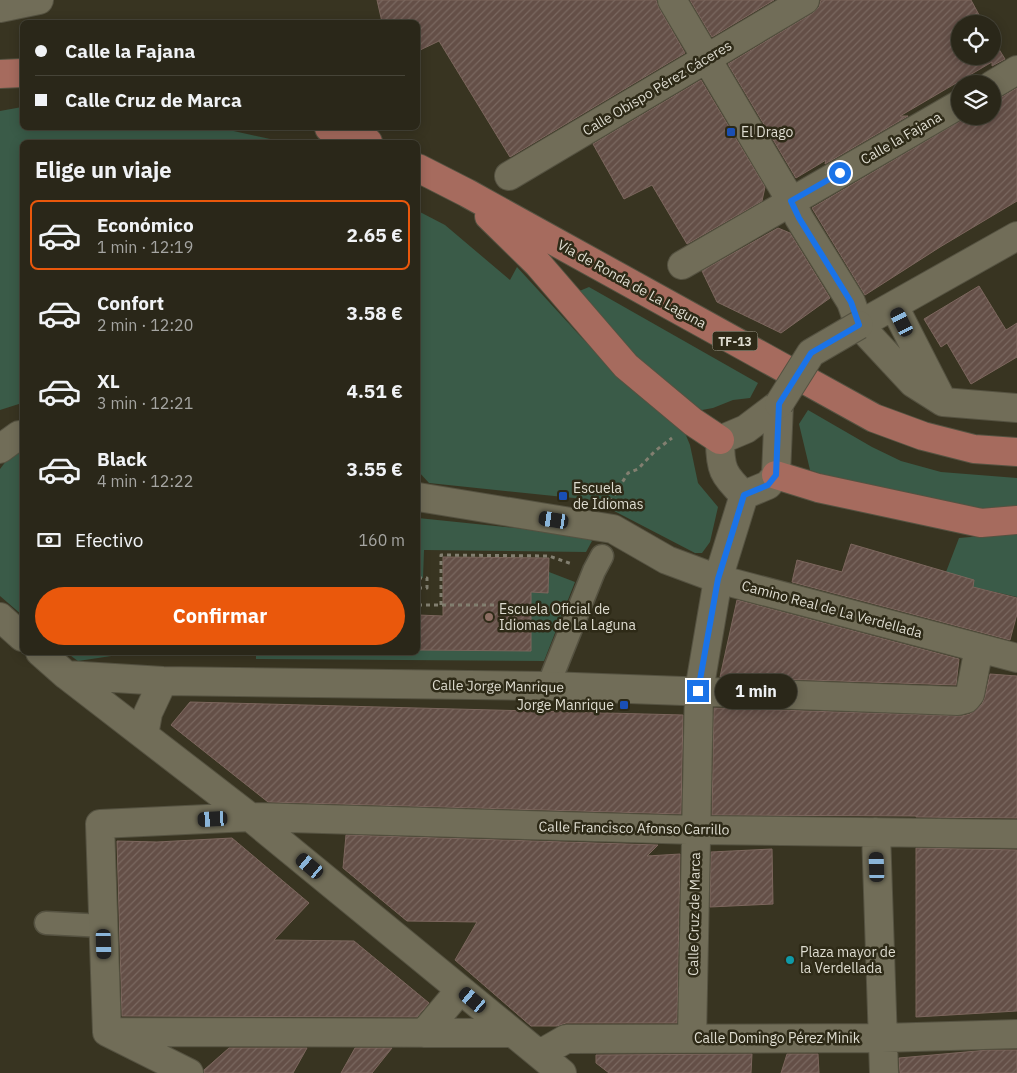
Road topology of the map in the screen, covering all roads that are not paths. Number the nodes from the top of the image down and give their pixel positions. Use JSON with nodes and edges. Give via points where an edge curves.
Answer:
{"nodes":[{"id":1,"x":39,"y":0,"type":"edge"},
{"id":2,"x":672,"y":0,"type":"edge"},
{"id":3,"x":805,"y":0,"type":"edge"},
{"id":4,"x":0,"y":8,"type":"edge"},
{"id":5,"x":705,"y":58,"type":"junction"},
{"id":6,"x":1017,"y":70,"type":"edge"},
{"id":7,"x":20,"y":73,"type":"edge"},
{"id":8,"x":0,"y":74,"type":"edge"},
{"id":9,"x":1001,"y":80,"type":"edge"},
{"id":10,"x":951,"y":109,"type":"edge"},
{"id":11,"x":335,"y":130,"type":"edge"},
{"id":12,"x":362,"y":140,"type":"edge"},
{"id":13,"x":420,"y":169,"type":"edge"},
{"id":14,"x":509,"y":176,"type":"dead end"},
{"id":15,"x":467,"y":193,"type":"junction"},
{"id":16,"x":791,"y":201,"type":"junction"},
{"id":17,"x":1017,"y":236,"type":"edge"},
{"id":18,"x":682,"y":265,"type":"dead end"},
{"id":19,"x":894,"y":306,"type":"junction"},
{"id":20,"x":859,"y":325,"type":"junction"},
{"id":21,"x":943,"y":402,"type":"junction"},
{"id":22,"x":779,"y":404,"type":"junction"},
{"id":23,"x":1017,"y":408,"type":"edge"},
{"id":24,"x":720,"y":440,"type":"junction"},
{"id":25,"x":1017,"y":452,"type":"edge"},
{"id":26,"x":776,"y":475,"type":"junction"},
{"id":27,"x":744,"y":495,"type":"junction"},
{"id":28,"x":420,"y":498,"type":"edge"},
{"id":29,"x":1017,"y":520,"type":"edge"},
{"id":30,"x":598,"y":564,"type":"road end"},
{"id":31,"x":718,"y":579,"type":"junction"},
{"id":32,"x":0,"y":617,"type":"edge"},
{"id":33,"x":20,"y":635,"type":"edge"},
{"id":34,"x":979,"y":648,"type":"junction"},
{"id":35,"x":43,"y":655,"type":"edge"},
{"id":36,"x":1017,"y":658,"type":"edge"},
{"id":37,"x":66,"y":675,"type":"junction"},
{"id":38,"x":163,"y":682,"type":"junction"},
{"id":39,"x":548,"y":686,"type":"junction"},
{"id":40,"x":698,"y":691,"type":"junction"},
{"id":41,"x":144,"y":735,"type":"junction"},
{"id":42,"x":250,"y":817,"type":"junction"},
{"id":43,"x":696,"y":830,"type":"junction"},
{"id":44,"x":876,"y":832,"type":"junction"},
{"id":45,"x":1017,"y":834,"type":"edge"},
{"id":46,"x":46,"y":923,"type":"dead end"},
{"id":47,"x":104,"y":926,"type":"junction"},
{"id":48,"x":460,"y":990,"type":"junction"},
{"id":49,"x":107,"y":1032,"type":"junction"},
{"id":50,"x":424,"y":1033,"type":"junction"},
{"id":51,"x":512,"y":1033,"type":"junction"},
{"id":52,"x":1017,"y":1034,"type":"edge"},
{"id":53,"x":692,"y":1038,"type":"junction"},
{"id":54,"x":883,"y":1038,"type":"junction"},
{"id":55,"x":540,"y":1054,"type":"junction"},
{"id":56,"x":189,"y":1073,"type":"edge"},
{"id":57,"x":562,"y":1073,"type":"edge"},
{"id":58,"x":884,"y":1073,"type":"edge"}],
"edges":[{"from":1,"to":4,"type":"street"},
{"from":2,"to":5,"type":"street"},
{"from":3,"to":5,"type":"street","name":"Calle Obispo Pérez Cáceres"},
{"from":5,"to":14,"type":"street","name":"Calle Obispo Pérez Cáceres"},
{"from":5,"to":16,"type":"street"},
{"from":6,"to":9,"type":"street"},
{"from":7,"to":8,"type":"main road"},
{"from":10,"to":16,"type":"street","name":"Calle la Fajana"},
{"from":11,"to":12,"type":"main road"},
{"from":13,"to":15,"type":"main road","name":"Vía de Ronda de La Laguna","number":"TF-13"},
{"from":15,"to":24,"type":"main road","via":[[538,264],[626,366],[693,422]]},
{"from":15,"to":25,"type":"main road","name":"Vía de Ronda de La Laguna","number":"TF-13","via":[[874,418],[923,436],[974,449]]},
{"from":16,"to":18,"type":"street","name":"Calle la Fajana"},
{"from":16,"to":20,"type":"street","via":[[851,302]]},
{"from":17,"to":19,"type":"street"},
{"from":19,"to":20,"type":"street"},
{"from":19,"to":21,"type":"street"},
{"from":20,"to":21,"type":"street","via":[[913,383]]},
{"from":20,"to":22,"type":"street","bridge":true,"via":[[811,353]]},
{"from":21,"to":23,"type":"street"},
{"from":22,"to":24,"type":"street","via":[[746,429]]},
{"from":22,"to":26,"type":"street"},
{"from":24,"to":27,"type":"street","via":[[720,462],[728,480]]},
{"from":26,"to":27,"type":"street","via":[[768,485]]},
{"from":26,"to":29,"type":"main road","via":[[818,488],[981,523]]},
{"from":27,"to":31,"type":"street","name":"Calle Cruz de Marca"},
{"from":28,"to":31,"type":"street","name":"Camino Real de La Verdellada","via":[[613,529],[667,560]]},
{"from":30,"to":39,"type":"street"},
{"from":31,"to":34,"type":"street","name":"Camino Real de La Verdellada"},
{"from":31,"to":40,"type":"street","name":"Calle Cruz de Marca"},
{"from":32,"to":33,"type":"street"},
{"from":34,"to":36,"type":"street","name":"Camino Real de La Verdellada"},
{"from":34,"to":40,"type":"street","name":"Calle Jorge Manrique","via":[[970,694],[958,701]]},
{"from":35,"to":37,"type":"street"},
{"from":37,"to":38,"type":"street","name":"Calle Jorge Manrique"},
{"from":37,"to":41,"type":"street"},
{"from":38,"to":39,"type":"street","name":"Calle Jorge Manrique"},
{"from":38,"to":41,"type":"street","via":[[148,713]]},
{"from":39,"to":40,"type":"street","name":"Calle Jorge Manrique"},
{"from":40,"to":43,"type":"street","name":"Calle Cruz de Marca"},
{"from":41,"to":42,"type":"street"},
{"from":42,"to":43,"type":"street","name":"Calle Francisco Afonso Carrillo"},
{"from":42,"to":47,"type":"street","name":"Calle Francisco Afonso Carrillo","via":[[100,824]]},
{"from":42,"to":48,"type":"street"},
{"from":43,"to":44,"type":"street","name":"Calle Francisco Afonso Carrillo"},
{"from":43,"to":53,"type":"street","name":"Calle Cruz de Marca"},
{"from":44,"to":45,"type":"street","name":"Calle Francisco Afonso Carrillo"},
{"from":44,"to":54,"type":"street"},
{"from":46,"to":47,"type":"street"},
{"from":47,"to":49,"type":"street"},
{"from":48,"to":50,"type":"street"},
{"from":48,"to":51,"type":"street"},
{"from":49,"to":50,"type":"street"},
{"from":49,"to":56,"type":"street"},
{"from":50,"to":51,"type":"street"},
{"from":51,"to":55,"type":"street"},
{"from":52,"to":54,"type":"street","name":"Calle Domingo Pérez Minik"},
{"from":53,"to":54,"type":"street","name":"Calle Domingo Pérez Minik"},
{"from":53,"to":55,"type":"street","name":"Calle Domingo Pérez Minik","via":[[566,1039]]},
{"from":54,"to":58,"type":"street"},
{"from":55,"to":57,"type":"street"}]}
